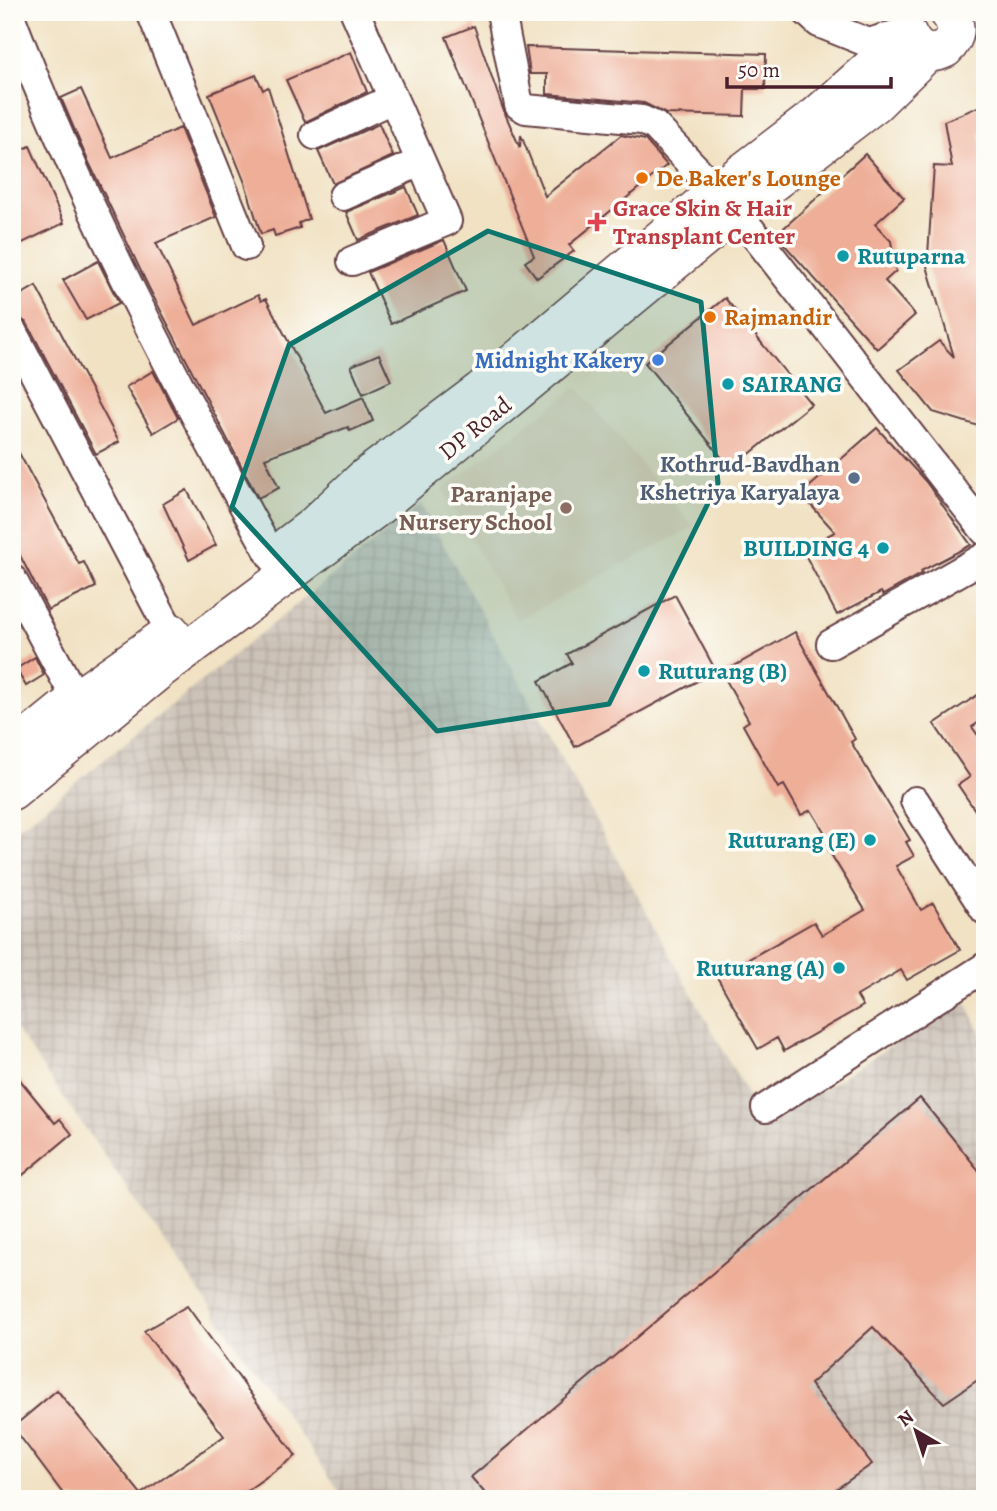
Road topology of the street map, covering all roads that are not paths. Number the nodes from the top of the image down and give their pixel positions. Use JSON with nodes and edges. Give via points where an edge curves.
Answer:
{"nodes":[{"id":1,"x":151,"y":12,"type":"edge"},
{"id":2,"x":355,"y":12,"type":"edge"},
{"id":3,"x":501,"y":12,"type":"edge"},
{"id":4,"x":807,"y":12,"type":"edge"},
{"id":5,"x":12,"y":21,"type":"edge"},
{"id":6,"x":985,"y":27,"type":"edge"},
{"id":7,"x":926,"y":31,"type":"edge"},
{"id":8,"x":392,"y":99,"type":"junction"},
{"id":9,"x":315,"y":135,"type":"dead end"},
{"id":10,"x":420,"y":162,"type":"junction"},
{"id":11,"x":343,"y":196,"type":"dead end"},
{"id":12,"x":727,"y":201,"type":"junction"},
{"id":13,"x":246,"y":246,"type":"dead end"},
{"id":14,"x":352,"y":261,"type":"dead end"},
{"id":15,"x":12,"y":331,"type":"edge"},
{"id":16,"x":985,"y":531,"type":"edge"},
{"id":17,"x":272,"y":557,"type":"junction"},
{"id":18,"x":985,"y":557,"type":"edge"},
{"id":19,"x":12,"y":579,"type":"edge"},
{"id":20,"x":171,"y":633,"type":"junction"},
{"id":21,"x":831,"y":644,"type":"dead end"},
{"id":22,"x":76,"y":699,"type":"junction"},
{"id":23,"x":12,"y":751,"type":"edge"},
{"id":24,"x":12,"y":791,"type":"edge"},
{"id":25,"x":915,"y":802,"type":"dead end"},
{"id":26,"x":985,"y":910,"type":"edge"},
{"id":27,"x":985,"y":967,"type":"edge"},
{"id":28,"x":765,"y":1108,"type":"dead end"}],
"edges":[{"from":1,"to":13,"type":"street"},
{"from":2,"to":8,"type":"street"},
{"from":3,"to":12,"type":"street","via":[[517,102],[522,108],[649,122]]},
{"from":4,"to":7,"type":"street","via":[[819,23],[869,43]]},
{"from":5,"to":17,"type":"street","via":[[41,98],[168,369]]},
{"from":6,"to":7,"type":"main road","name":"DP Road"},
{"from":7,"to":12,"type":"main road","name":"DP Road","via":[[875,104]]},
{"from":8,"to":9,"type":"street"},
{"from":8,"to":10,"type":"street"},
{"from":10,"to":11,"type":"street"},
{"from":10,"to":14,"type":"street","via":[[447,221]]},
{"from":12,"to":16,"type":"street"},
{"from":12,"to":17,"type":"main road","name":"DP Road","via":[[363,478]]},
{"from":12,"to":24,"type":"main road","name":"DP Road","via":[[373,511],[161,669]]},
{"from":15,"to":20,"type":"street"},
{"from":17,"to":20,"type":"main road","name":"DP Road"},
{"from":18,"to":21,"type":"street"},
{"from":19,"to":22,"type":"street"},
{"from":20,"to":22,"type":"main road","name":"DP Road"},
{"from":22,"to":23,"type":"main road","name":"DP Road"},
{"from":25,"to":26,"type":"street"},
{"from":27,"to":28,"type":"street"}]}
